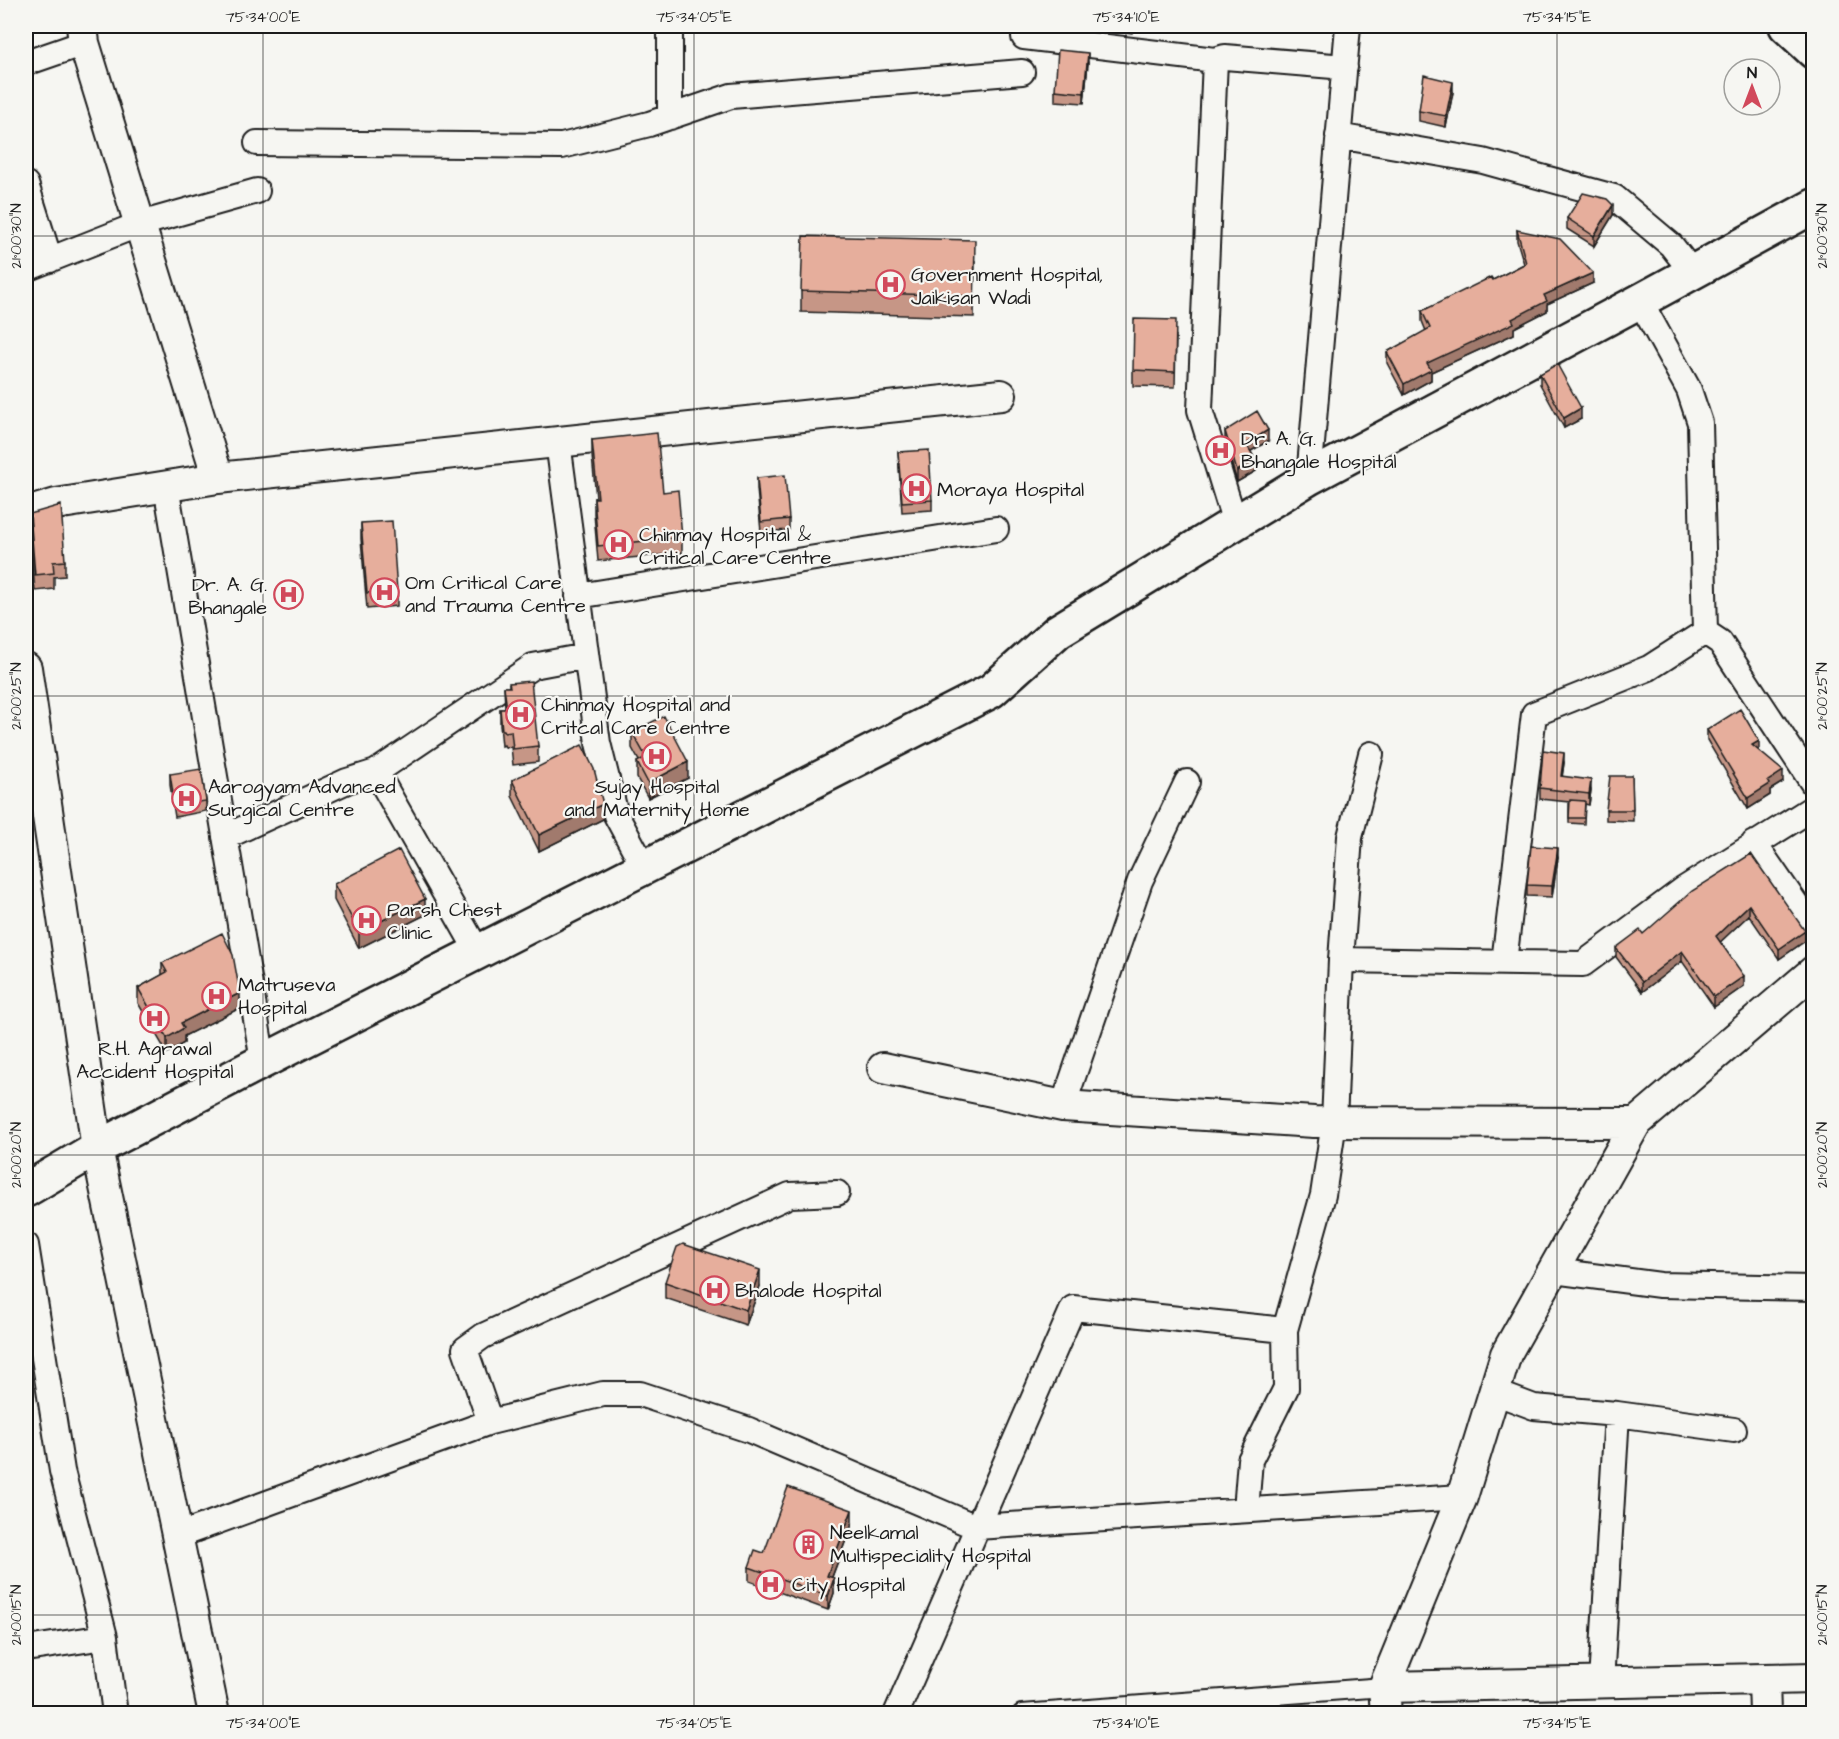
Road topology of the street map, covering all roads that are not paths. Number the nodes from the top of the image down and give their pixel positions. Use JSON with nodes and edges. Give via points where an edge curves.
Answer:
{"nodes":[{"id":1,"x":670,"y":26,"type":"edge"},
{"id":2,"x":1348,"y":26,"type":"edge"},
{"id":3,"x":1786,"y":26,"type":"edge"},
{"id":4,"x":83,"y":34,"type":"edge"},
{"id":5,"x":1024,"y":37,"type":"dead end"},
{"id":6,"x":1814,"y":52,"type":"edge"},
{"id":7,"x":1215,"y":60,"type":"junction"},
{"id":8,"x":26,"y":63,"type":"edge"},
{"id":9,"x":1345,"y":67,"type":"junction"},
{"id":10,"x":1022,"y":72,"type":"dead end"},
{"id":11,"x":670,"y":117,"type":"junction"},
{"id":12,"x":1338,"y":136,"type":"junction"},
{"id":13,"x":257,"y":143,"type":"dead end"},
{"id":14,"x":26,"y":184,"type":"edge"},
{"id":15,"x":257,"y":191,"type":"dead end"},
{"id":16,"x":1814,"y":206,"type":"edge"},
{"id":17,"x":140,"y":224,"type":"junction"},
{"id":18,"x":50,"y":260,"type":"junction"},
{"id":19,"x":26,"y":269,"type":"edge"},
{"id":20,"x":1693,"y":273,"type":"junction"},
{"id":21,"x":1640,"y":301,"type":"junction"},
{"id":22,"x":1001,"y":395,"type":"dead end"},
{"id":23,"x":558,"y":442,"type":"junction"},
{"id":24,"x":218,"y":478,"type":"junction"},
{"id":25,"x":1309,"y":478,"type":"junction"},
{"id":26,"x":166,"y":486,"type":"junction"},
{"id":27,"x":26,"y":513,"type":"edge"},
{"id":28,"x":1235,"y":523,"type":"junction"},
{"id":29,"x":996,"y":529,"type":"dead end"},
{"id":30,"x":578,"y":596,"type":"junction"},
{"id":31,"x":1705,"y":632,"type":"junction"},
{"id":32,"x":586,"y":656,"type":"junction"},
{"id":33,"x":26,"y":668,"type":"edge"},
{"id":34,"x":1371,"y":754,"type":"dead end"},
{"id":35,"x":376,"y":772,"type":"junction"},
{"id":36,"x":1187,"y":782,"type":"dead end"},
{"id":37,"x":1814,"y":785,"type":"edge"},
{"id":38,"x":1814,"y":807,"type":"edge"},
{"id":39,"x":225,"y":837,"type":"junction"},
{"id":40,"x":1754,"y":843,"type":"junction"},
{"id":41,"x":644,"y":867,"type":"junction"},
{"id":42,"x":1814,"y":930,"type":"edge"},
{"id":43,"x":478,"y":952,"type":"junction"},
{"id":44,"x":1341,"y":960,"type":"junction"},
{"id":45,"x":1504,"y":962,"type":"junction"},
{"id":46,"x":1814,"y":971,"type":"edge"},
{"id":47,"x":263,"y":1061,"type":"junction"},
{"id":48,"x":883,"y":1068,"type":"dead end"},
{"id":49,"x":1063,"y":1106,"type":"junction"},
{"id":50,"x":1334,"y":1122,"type":"junction"},
{"id":51,"x":1636,"y":1123,"type":"junction"},
{"id":52,"x":98,"y":1148,"type":"junction"},
{"id":53,"x":26,"y":1190,"type":"edge"},
{"id":54,"x":837,"y":1193,"type":"dead end"},
{"id":55,"x":26,"y":1245,"type":"edge"},
{"id":56,"x":1554,"y":1271,"type":"junction"},
{"id":57,"x":1814,"y":1288,"type":"edge"},
{"id":58,"x":1285,"y":1330,"type":"junction"},
{"id":59,"x":1494,"y":1392,"type":"junction"},
{"id":60,"x":1617,"y":1414,"type":"junction"},
{"id":61,"x":490,"y":1422,"type":"junction"},
{"id":62,"x":1734,"y":1430,"type":"dead end"},
{"id":63,"x":1462,"y":1497,"type":"junction"},
{"id":64,"x":1246,"y":1510,"type":"junction"},
{"id":65,"x":976,"y":1527,"type":"junction"},
{"id":66,"x":177,"y":1536,"type":"junction"},
{"id":67,"x":105,"y":1637,"type":"junction"},
{"id":68,"x":26,"y":1649,"type":"edge"},
{"id":69,"x":1814,"y":1678,"type":"edge"},
{"id":70,"x":1764,"y":1680,"type":"junction"},
{"id":71,"x":1601,"y":1683,"type":"junction"},
{"id":72,"x":1385,"y":1700,"type":"edge"},
{"id":73,"x":115,"y":1713,"type":"edge"},
{"id":74,"x":214,"y":1713,"type":"edge"},
{"id":75,"x":897,"y":1713,"type":"edge"},
{"id":76,"x":1022,"y":1713,"type":"edge"},
{"id":77,"x":1766,"y":1713,"type":"edge"}],
"edges":[{"from":1,"to":11,"type":"street"},
{"from":2,"to":9,"type":"street"},
{"from":3,"to":6,"type":"main road"},
{"from":4,"to":8,"type":"street"},
{"from":4,"to":17,"type":"street"},
{"from":5,"to":7,"type":"street"},
{"from":7,"to":9,"type":"street","via":[[1225,57]]},
{"from":7,"to":28,"type":"street","via":[[1200,410]]},
{"from":9,"to":12,"type":"street"},
{"from":10,"to":11,"type":"street","via":[[731,96]]},
{"from":11,"to":13,"type":"street","via":[[562,146]]},
{"from":12,"to":20,"type":"street","via":[[1484,161],[1614,197],[1671,246]]},
{"from":12,"to":25,"type":"street"},
{"from":14,"to":18,"type":"street"},
{"from":15,"to":17,"type":"street"},
{"from":16,"to":20,"type":"main road"},
{"from":17,"to":18,"type":"street"},
{"from":17,"to":24,"type":"street"},
{"from":18,"to":19,"type":"street"},
{"from":20,"to":21,"type":"main road"},
{"from":21,"to":25,"type":"main road"},
{"from":21,"to":31,"type":"street","via":[[1689,390],[1700,423]]},
{"from":22,"to":23,"type":"street"},
{"from":23,"to":24,"type":"street"},
{"from":23,"to":30,"type":"street"},
{"from":24,"to":26,"type":"street"},
{"from":25,"to":28,"type":"main road"},
{"from":26,"to":27,"type":"street","via":[[56,504]]},
{"from":26,"to":39,"type":"street"},
{"from":28,"to":41,"type":"main road","via":[[1058,631],[991,692]]},
{"from":29,"to":30,"type":"street"},
{"from":30,"to":32,"type":"street"},
{"from":31,"to":37,"type":"street","via":[[1720,642]]},
{"from":31,"to":45,"type":"street","via":[[1649,668],[1534,714]]},
{"from":32,"to":35,"type":"street","via":[[533,666]]},
{"from":32,"to":41,"type":"street","via":[[598,743],[616,815]]},
{"from":33,"to":52,"type":"street"},
{"from":34,"to":44,"type":"street","via":[[1350,837]]},
{"from":35,"to":39,"type":"street","via":[[347,780]]},
{"from":35,"to":43,"type":"street"},
{"from":36,"to":49,"type":"street","via":[[1140,881]]},
{"from":38,"to":40,"type":"street"},
{"from":39,"to":47,"type":"street"},
{"from":40,"to":42,"type":"street"},
{"from":40,"to":45,"type":"street","via":[[1582,964]]},
{"from":41,"to":43,"type":"main road"},
{"from":43,"to":47,"type":"main road"},
{"from":44,"to":45,"type":"street"},
{"from":44,"to":50,"type":"street"},
{"from":46,"to":51,"type":"street"},
{"from":47,"to":52,"type":"main road"},
{"from":48,"to":49,"type":"street"},
{"from":49,"to":50,"type":"street"},
{"from":50,"to":51,"type":"street"},
{"from":50,"to":58,"type":"street","via":[[1323,1195]]},
{"from":51,"to":56,"type":"street"},
{"from":52,"to":53,"type":"main road"},
{"from":52,"to":66,"type":"street"},
{"from":54,"to":61,"type":"street","via":[[790,1195],[483,1336],[465,1349]]},
{"from":55,"to":67,"type":"street","via":[[62,1471]]},
{"from":56,"to":57,"type":"street","via":[[1660,1285]]},
{"from":56,"to":59,"type":"street","via":[[1506,1354]]},
{"from":58,"to":64,"type":"street","via":[[1286,1388],[1250,1460]]},
{"from":58,"to":65,"type":"street","via":[[1073,1308]]},
{"from":59,"to":60,"type":"street","via":[[1534,1407]]},
{"from":59,"to":63,"type":"street"},
{"from":60,"to":62,"type":"street"},
{"from":60,"to":71,"type":"street"},
{"from":61,"to":65,"type":"street","via":[[603,1394],[640,1394],[749,1430]]},
{"from":61,"to":66,"type":"street"},
{"from":63,"to":64,"type":"street"},
{"from":63,"to":72,"type":"street"},
{"from":64,"to":65,"type":"street"},
{"from":65,"to":75,"type":"street"},
{"from":66,"to":74,"type":"street"},
{"from":67,"to":68,"type":"street"},
{"from":67,"to":73,"type":"street"},
{"from":69,"to":70,"type":"street"},
{"from":70,"to":71,"type":"street"},
{"from":70,"to":77,"type":"street"},
{"from":71,"to":72,"type":"street"},
{"from":72,"to":76,"type":"street"}]}
